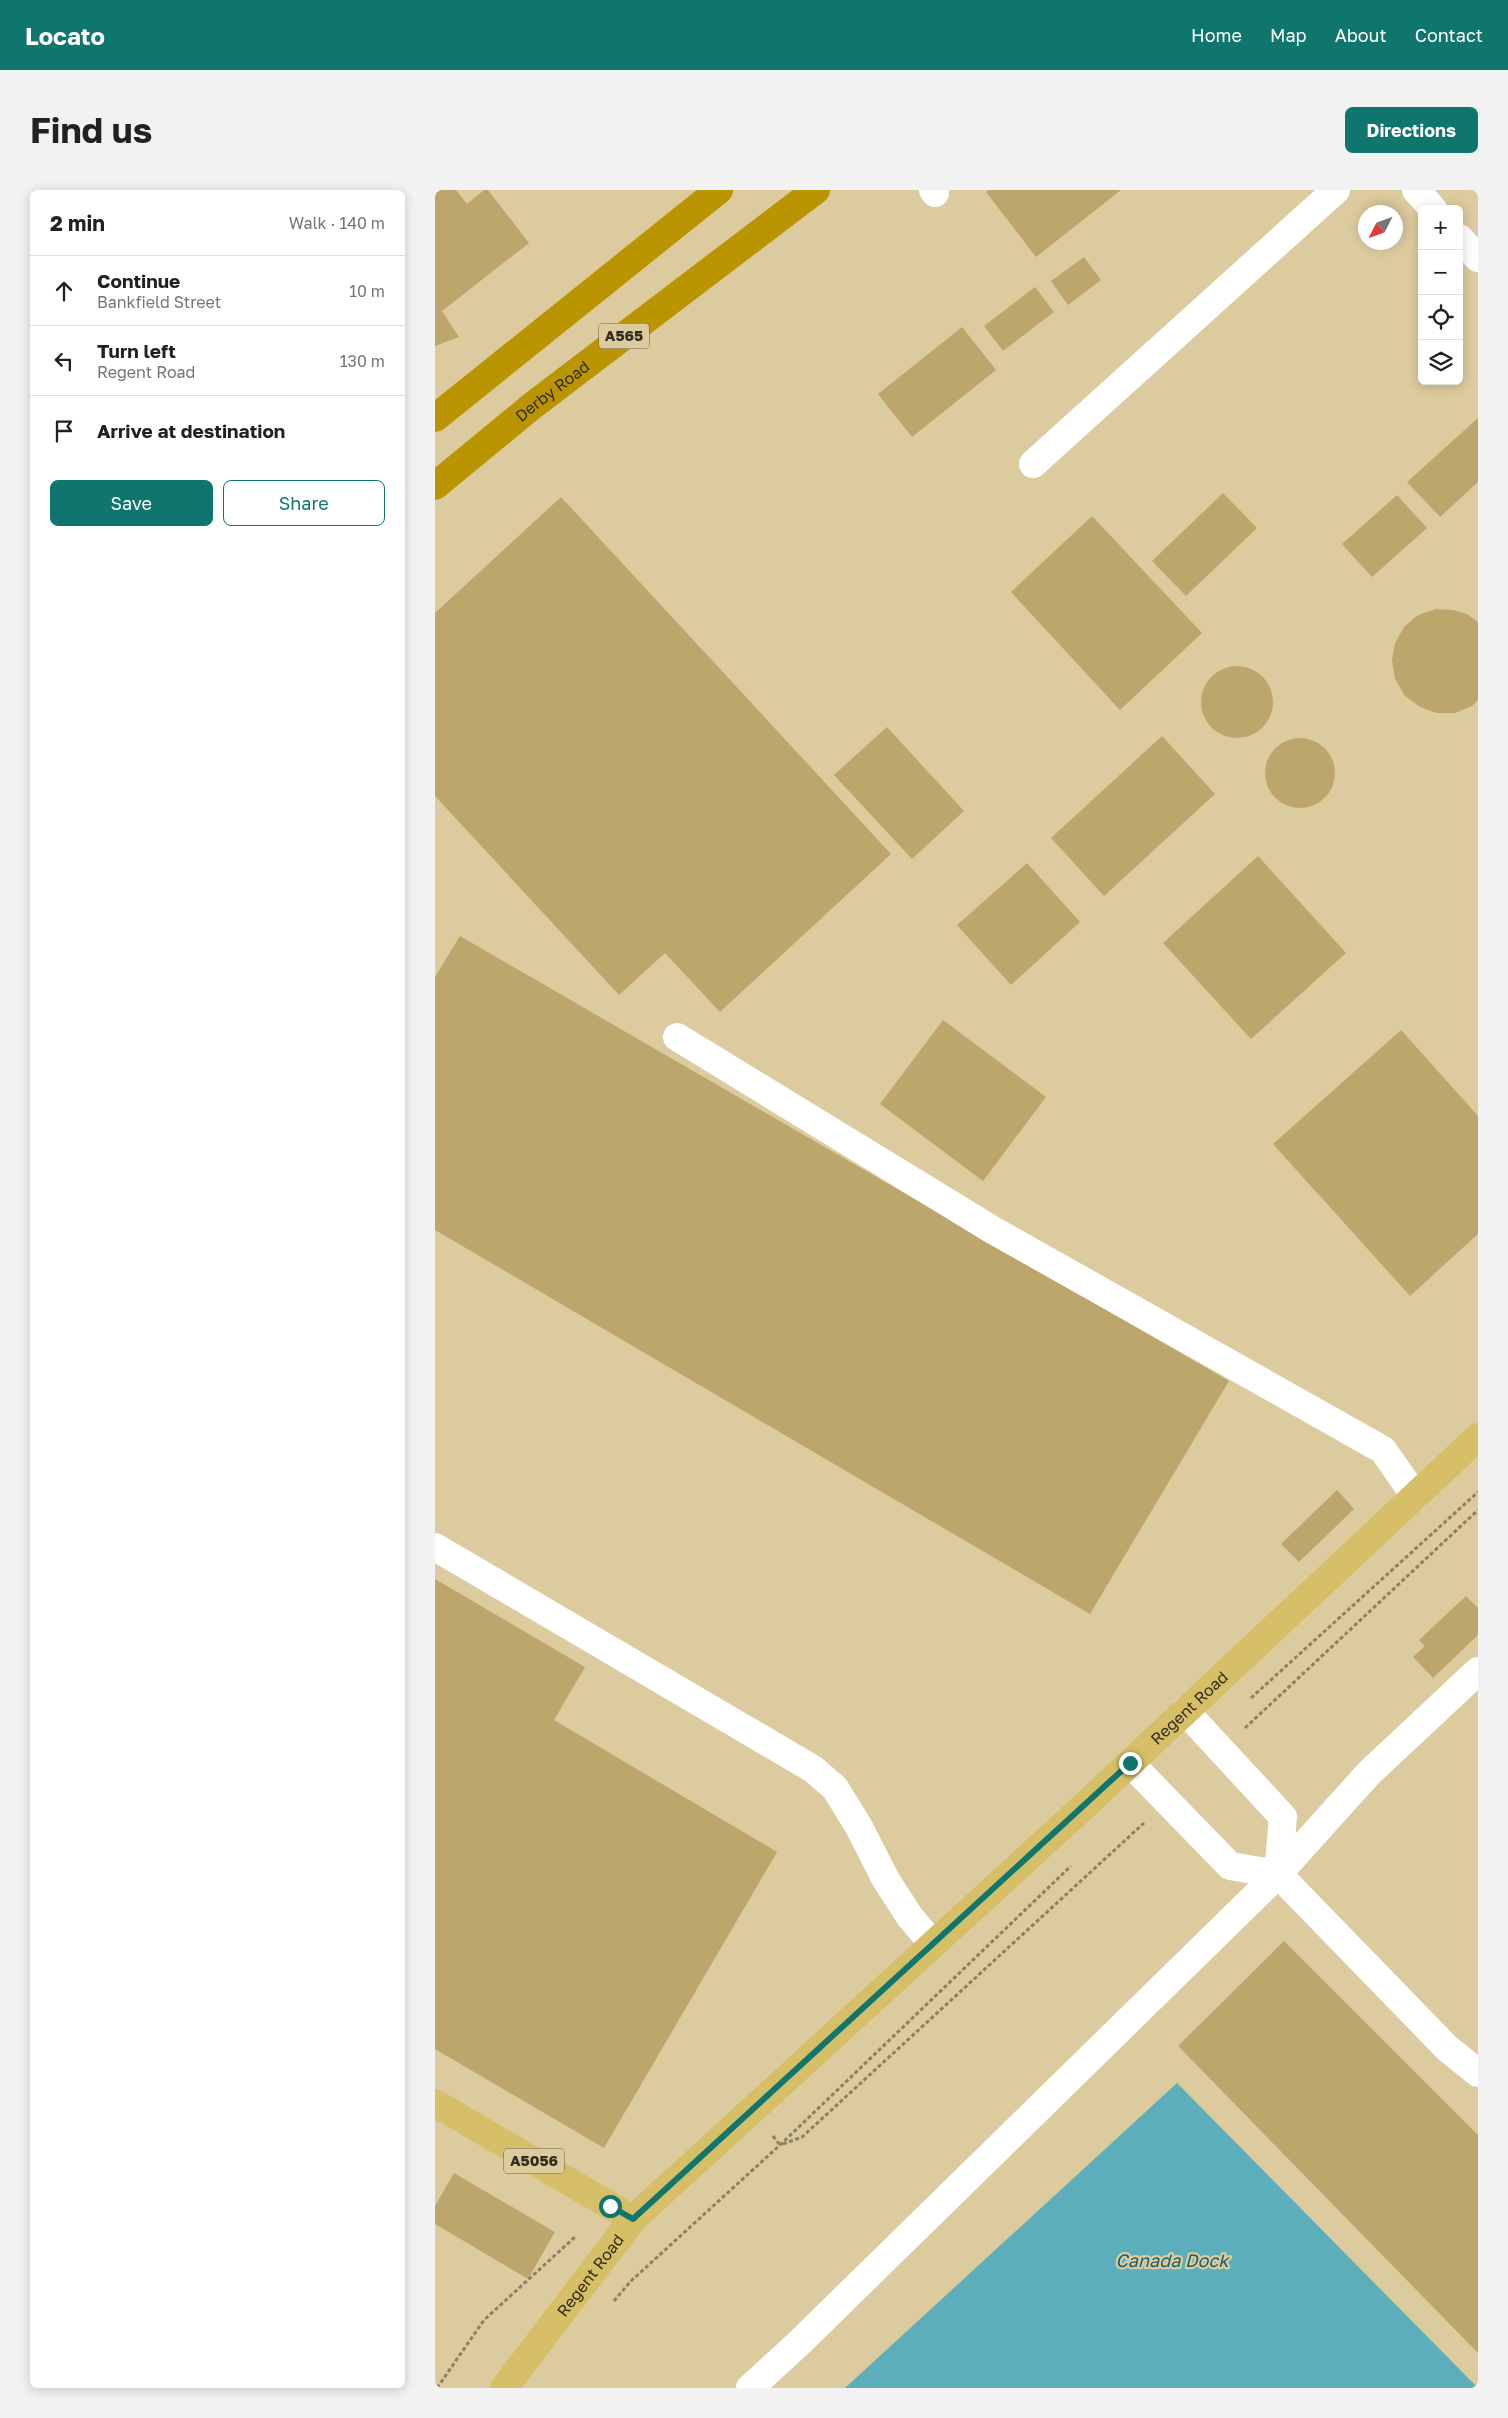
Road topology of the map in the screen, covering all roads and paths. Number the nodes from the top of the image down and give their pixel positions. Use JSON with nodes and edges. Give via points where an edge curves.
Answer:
{"nodes":[{"id":1,"x":719,"y":190,"type":"edge"},
{"id":2,"x":816,"y":190,"type":"edge"},
{"id":3,"x":1336,"y":190,"type":"edge"},
{"id":4,"x":1416,"y":190,"type":"edge"},
{"id":5,"x":1429,"y":205,"type":"edge"},
{"id":6,"x":1463,"y":242,"type":"edge"},
{"id":7,"x":1478,"y":258,"type":"edge"},
{"id":8,"x":435,"y":418,"type":"edge"},
{"id":9,"x":1033,"y":464,"type":"dead end"},
{"id":10,"x":435,"y":486,"type":"edge"},
{"id":11,"x":677,"y":1037,"type":"dead end"},
{"id":12,"x":1478,"y":1437,"type":"edge"},
{"id":13,"x":1478,"y":1492,"type":"edge"},
{"id":14,"x":1415,"y":1496,"type":"junction"},
{"id":15,"x":1478,"y":1510,"type":"edge"},
{"id":16,"x":435,"y":1547,"type":"edge"},
{"id":17,"x":1478,"y":1671,"type":"edge"},
{"id":18,"x":1245,"y":1703,"type":"dead end"},
{"id":19,"x":1185,"y":1712,"type":"junction"},
{"id":20,"x":1221,"y":1750,"type":"junction"},
{"id":21,"x":1130,"y":1763,"type":"junction"},
{"id":22,"x":1167,"y":1801,"type":"junction"},
{"id":23,"x":1074,"y":1862,"type":"dead end"},
{"id":24,"x":1278,"y":1874,"type":"junction"},
{"id":25,"x":933,"y":1944,"type":"junction"},
{"id":26,"x":1478,"y":2073,"type":"edge"},
{"id":27,"x":435,"y":2103,"type":"edge"},
{"id":28,"x":781,"y":2145,"type":"junction"},
{"id":29,"x":633,"y":2219,"type":"junction"},
{"id":30,"x":613,"y":2303,"type":"dead end"},
{"id":31,"x":505,"y":2388,"type":"edge"},
{"id":32,"x":750,"y":2388,"type":"edge"}],
"edges":[{"from":1,"to":8,"type":"highway"},
{"from":2,"to":10,"type":"highway","name":"Derby Road","number":"A565","via":[[532,406]]},
{"from":3,"to":9,"type":"street"},
{"from":4,"to":5,"type":"street"},
{"from":6,"to":7,"type":"street"},
{"from":11,"to":14,"type":"street","via":[[991,1229],[1383,1450]]},
{"from":12,"to":14,"type":"main road","name":"Regent Road"},
{"from":13,"to":18,"type":"path"},
{"from":14,"to":19,"type":"main road","name":"Regent Road"},
{"from":15,"to":20,"type":"path"},
{"from":16,"to":25,"type":"street","via":[[813,1769],[835,1788],[886,1880],[910,1917]]},
{"from":17,"to":24,"type":"street","via":[[1369,1773]]},
{"from":19,"to":20,"type":"street"},
{"from":19,"to":21,"type":"main road","name":"Regent Road"},
{"from":20,"to":24,"type":"street","via":[[1283,1817]]},
{"from":21,"to":22,"type":"street"},
{"from":21,"to":25,"type":"main road","name":"Regent Road"},
{"from":22,"to":24,"type":"street","via":[[1230,1866]]},
{"from":22,"to":28,"type":"path","via":[[802,2137]]},
{"from":23,"to":28,"type":"path"},
{"from":24,"to":26,"type":"street","via":[[1447,2048]]},
{"from":24,"to":32,"type":"street"},
{"from":25,"to":29,"type":"main road","name":"Regent Road"},
{"from":27,"to":29,"type":"main road","number":"A5056"},
{"from":28,"to":30,"type":"path","via":[[631,2281]]},
{"from":29,"to":31,"type":"main road","name":"Regent Road"}]}
